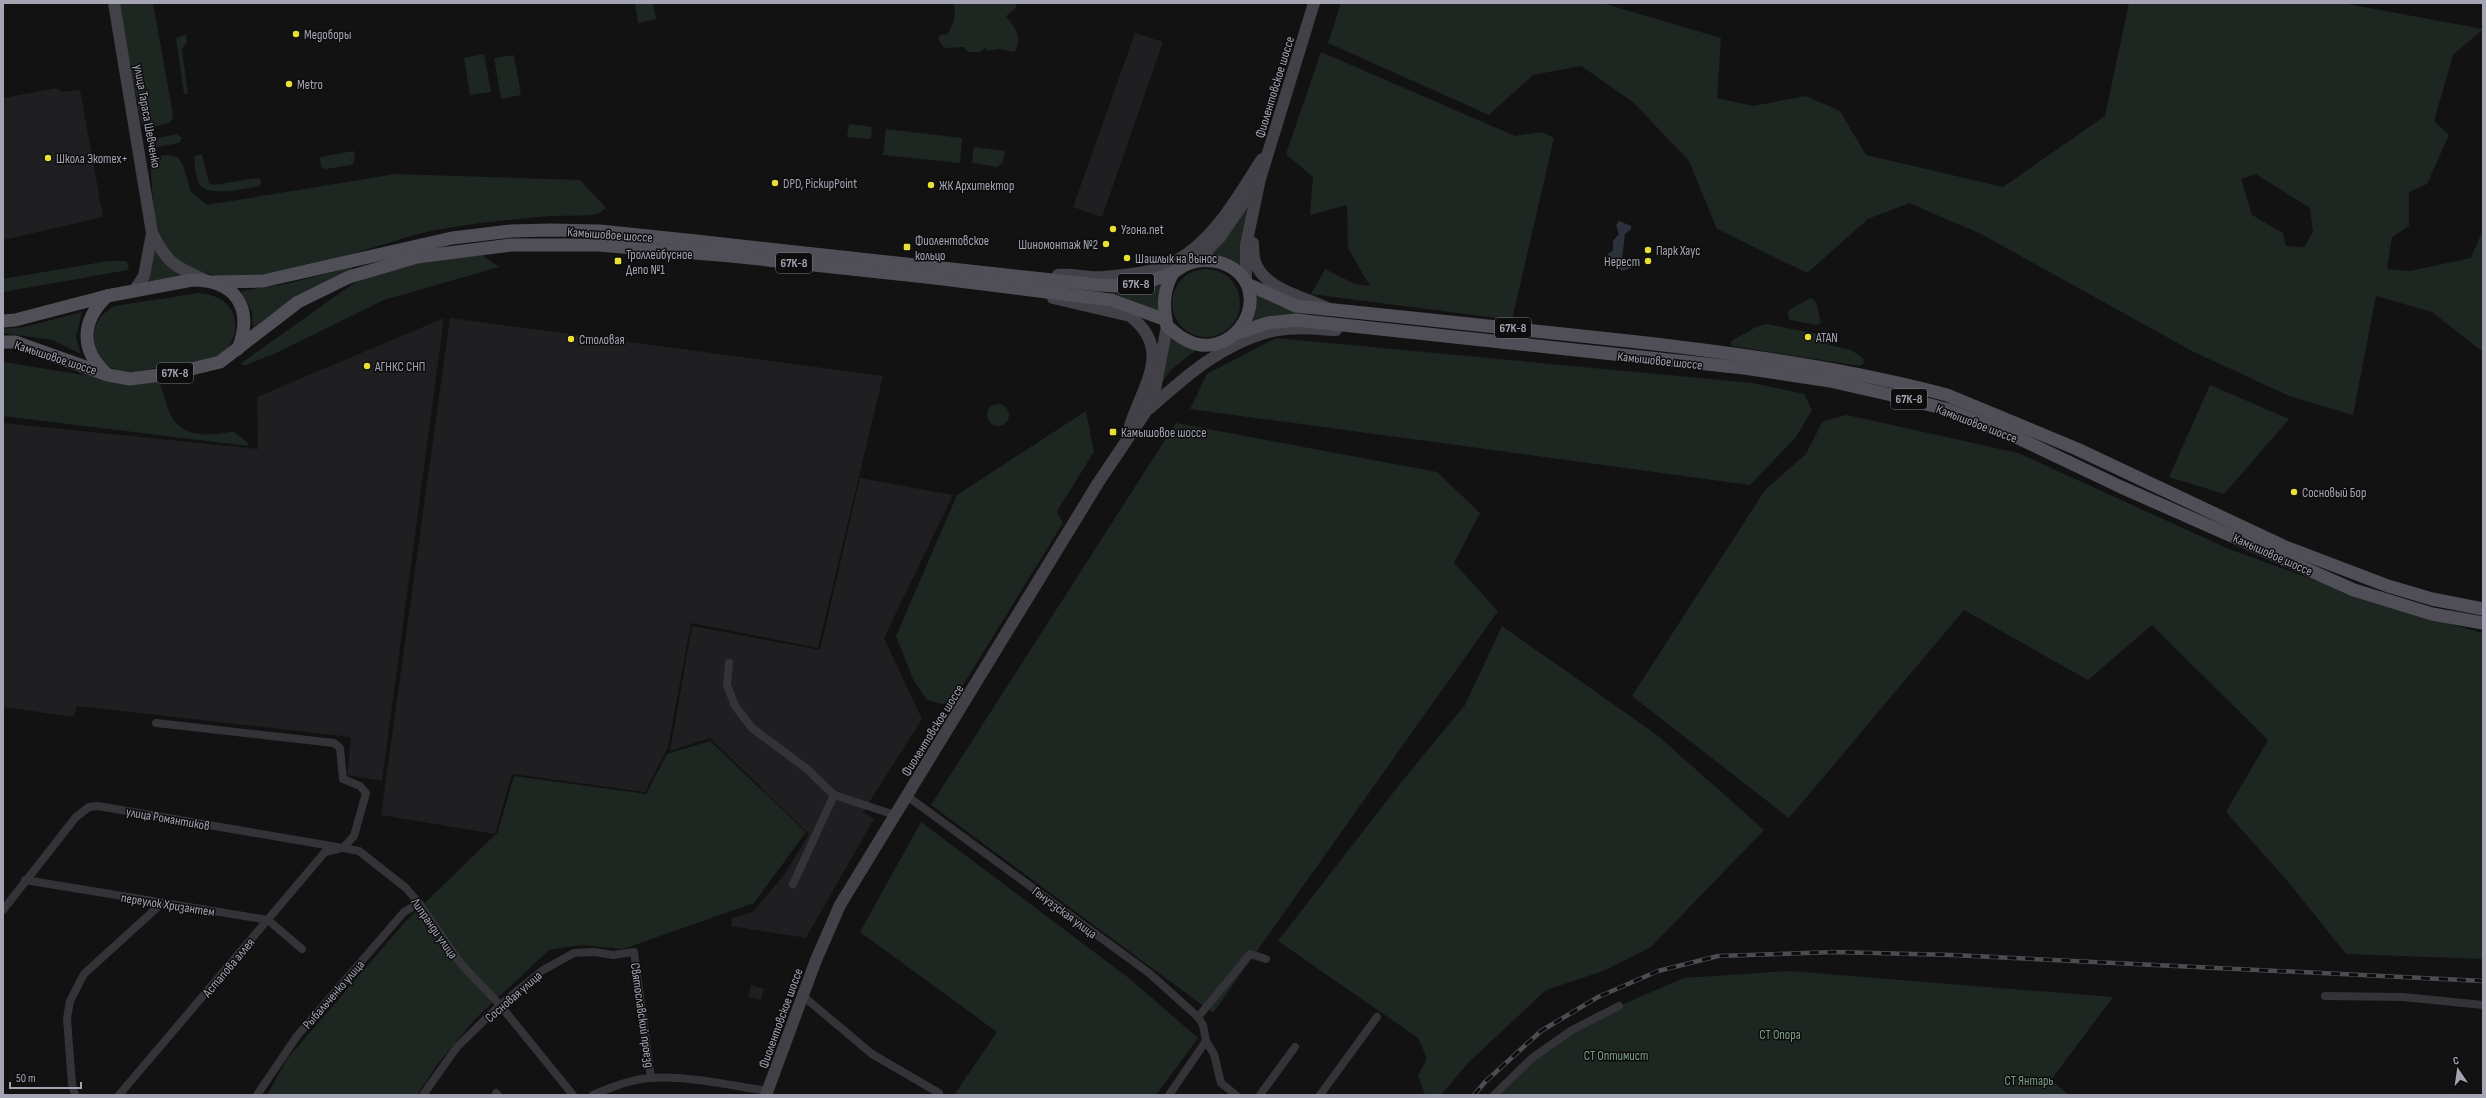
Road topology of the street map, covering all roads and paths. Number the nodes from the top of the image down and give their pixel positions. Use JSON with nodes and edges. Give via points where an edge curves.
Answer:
{"nodes":[{"id":1,"x":114,"y":3,"type":"edge"},
{"id":2,"x":1314,"y":3,"type":"edge"},
{"id":3,"x":1270,"y":148,"type":"junction"},
{"id":4,"x":1260,"y":179,"type":"junction"},
{"id":5,"x":1257,"y":195,"type":"junction"},
{"id":6,"x":152,"y":233,"type":"junction"},
{"id":7,"x":1198,"y":260,"type":"junction"},
{"id":8,"x":1173,"y":273,"type":"junction"},
{"id":9,"x":1046,"y":279,"type":"junction"},
{"id":10,"x":209,"y":281,"type":"junction"},
{"id":11,"x":1246,"y":283,"type":"junction"},
{"id":12,"x":134,"y":290,"type":"junction"},
{"id":13,"x":1027,"y":290,"type":"junction"},
{"id":14,"x":107,"y":296,"type":"junction"},
{"id":15,"x":1332,"y":310,"type":"junction"},
{"id":16,"x":3,"y":321,"type":"edge"},
{"id":17,"x":1166,"y":323,"type":"junction"},
{"id":18,"x":1367,"y":328,"type":"junction"},
{"id":19,"x":1237,"y":333,"type":"junction"},
{"id":20,"x":3,"y":342,"type":"edge"},
{"id":21,"x":1216,"y":345,"type":"junction"},
{"id":22,"x":238,"y":349,"type":"junction"},
{"id":23,"x":108,"y":375,"type":"junction"},
{"id":24,"x":1154,"y":395,"type":"junction"},
{"id":25,"x":1145,"y":412,"type":"junction"},
{"id":26,"x":1124,"y":445,"type":"junction"},
{"id":27,"x":2483,"y":609,"type":"edge"},
{"id":28,"x":2483,"y":623,"type":"edge"},
{"id":29,"x":729,"y":663,"type":"dead end"},
{"id":30,"x":156,"y":723,"type":"dead end"},
{"id":31,"x":834,"y":794,"type":"junction"},
{"id":32,"x":907,"y":796,"type":"junction"},
{"id":33,"x":895,"y":815,"type":"junction"},
{"id":34,"x":343,"y":848,"type":"junction"},
{"id":35,"x":25,"y":880,"type":"junction"},
{"id":36,"x":793,"y":884,"type":"dead end"},
{"id":37,"x":419,"y":903,"type":"junction"},
{"id":38,"x":161,"y":904,"type":"junction"},
{"id":39,"x":3,"y":910,"type":"edge"},
{"id":40,"x":268,"y":920,"type":"junction"},
{"id":41,"x":302,"y":949,"type":"dead end"},
{"id":42,"x":634,"y":952,"type":"joint"},
{"id":43,"x":1266,"y":959,"type":"dead end"},
{"id":44,"x":803,"y":996,"type":"junction"},
{"id":45,"x":2325,"y":996,"type":"dead end"},
{"id":46,"x":500,"y":1005,"type":"junction"},
{"id":47,"x":2483,"y":1005,"type":"edge"},
{"id":48,"x":1619,"y":1006,"type":"dead end"},
{"id":49,"x":1198,"y":1017,"type":"junction"},
{"id":50,"x":1377,"y":1017,"type":"dead end"},
{"id":51,"x":1206,"y":1041,"type":"junction"},
{"id":52,"x":1295,"y":1047,"type":"dead end"},
{"id":53,"x":652,"y":1078,"type":"junction"},
{"id":54,"x":767,"y":1093,"type":"edge"},
{"id":55,"x":939,"y":1093,"type":"dead end"},
{"id":56,"x":75,"y":1095,"type":"edge"},
{"id":57,"x":119,"y":1095,"type":"edge"},
{"id":58,"x":257,"y":1095,"type":"edge"},
{"id":59,"x":423,"y":1095,"type":"edge"},
{"id":60,"x":573,"y":1095,"type":"edge"},
{"id":61,"x":592,"y":1095,"type":"edge"},
{"id":62,"x":1169,"y":1095,"type":"edge"},
{"id":63,"x":1236,"y":1095,"type":"edge"},
{"id":64,"x":1260,"y":1095,"type":"edge"},
{"id":65,"x":1320,"y":1095,"type":"edge"},
{"id":66,"x":1494,"y":1095,"type":"edge"}],
"edges":[{"from":1,"to":6,"type":"main road","name":"улица Тараса Шевченко"},
{"from":2,"to":3,"type":"main road","name":"Фиолентовское шоссе"},
{"from":3,"to":4,"type":"main road","name":"Фиолентовское шоссе"},
{"from":3,"to":9,"type":"main road","via":[[1236,200],[1203,241],[1174,262],[1144,273],[1102,278],[1060,275]]},
{"from":4,"to":5,"type":"main road","name":"Фиолентовское шоссе"},
{"from":4,"to":7,"type":"main road","name":"Фиолентовское шоссе","via":[[1220,237]]},
{"from":5,"to":11,"type":"main road","name":"Фиолентовское шоссе","via":[[1246,245]]},
{"from":5,"to":15,"type":"main road","via":[[1253,243],[1254,260],[1259,271],[1293,294]]},
{"from":6,"to":10,"type":"main road","name":"улица Тараса Шевченко","via":[[165,257],[176,266]]},
{"from":6,"to":12,"type":"main road","name":"улица Тараса Шевченко","via":[[144,276]]},
{"from":7,"to":8,"type":"main road","number":"67К-8"},
{"from":7,"to":11,"type":"main road","number":"67К-8","via":[[1214,261],[1228,266],[1238,272]]},
{"from":8,"to":9,"type":"main road","name":"Камышовое шоссе","number":"67К-8","via":[[1131,285],[1098,285]]},
{"from":8,"to":17,"type":"main road","number":"67К-8","via":[[1164,295]]},
{"from":9,"to":10,"type":"main road","name":"Камышовое шоссе","number":"67К-8","via":[[600,231],[551,230],[511,231],[452,238],[263,281]]},
{"from":10,"to":12,"type":"main road","name":"Камышовое шоссе","number":"67К-8","via":[[192,280]]},
{"from":10,"to":22,"type":"main road","via":[[234,294],[241,305],[244,326]]},
{"from":11,"to":15,"type":"main road","number":"67К-8","via":[[1296,306]]},
{"from":11,"to":19,"type":"main road","number":"67К-8","via":[[1249,306],[1246,318]]},
{"from":12,"to":14,"type":"main road","name":"Камышовое шоссе","number":"67К-8"},
{"from":13,"to":17,"type":"main road","name":"Камышовое шоссе","number":"67К-8","via":[[1111,300]]},
{"from":13,"to":22,"type":"main road","name":"Камышовое шоссе","number":"67К-8","via":[[739,257],[598,245],[511,245],[417,257],[349,277],[298,302]]},
{"from":13,"to":26,"type":"main road","via":[[1116,311],[1130,316],[1141,324],[1150,340],[1153,363],[1147,386],[1130,424]]},
{"from":14,"to":16,"type":"main road","name":"Камышовое шоссе","number":"67К-8"},
{"from":14,"to":23,"type":"main road","name":"Камышовое шоссе","via":[[92,313],[86,336],[92,358]]},
{"from":15,"to":27,"type":"main road","name":"Камышовое шоссе","number":"67К-8","via":[[1694,349],[1837,370],[1929,390],[1954,397],[2063,443],[2283,546],[2388,586],[2432,599]]},
{"from":17,"to":21,"type":"main road","name":"Камышовое шоссе","number":"67К-8","via":[[1186,341]]},
{"from":17,"to":24,"type":"main road","name":"Фиолентовское шоссе"},
{"from":18,"to":19,"type":"main road","name":"Камышовое шоссе","number":"67К-8","via":[[1296,320],[1268,323]]},
{"from":18,"to":25,"type":"main road","via":[[1351,331],[1269,331],[1216,355],[1191,372]]},
{"from":18,"to":28,"type":"main road","name":"Камышовое шоссе","number":"67К-8","via":[[1744,368],[1830,380],[1896,396],[1948,410],[2018,438],[2121,487],[2354,590],[2432,614]]},
{"from":19,"to":21,"type":"main road","number":"67К-8","via":[[1226,342]]},
{"from":20,"to":23,"type":"main road","name":"Камышовое шоссе","via":[[15,342]]},
{"from":21,"to":24,"type":"main road","name":"Фиолентовское шоссе","via":[[1188,364]]},
{"from":22,"to":23,"type":"main road","name":"Камышовое шоссе","number":"67К-8","via":[[220,362],[175,373],[130,379]]},
{"from":24,"to":25,"type":"main road","name":"Фиолентовское шоссе"},
{"from":25,"to":26,"type":"main road","name":"Фиолентовское шоссе"},
{"from":26,"to":32,"type":"main road","name":"Фиолентовское шоссе"},
{"from":29,"to":31,"type":"street","via":[[727,684],[735,706],[752,728]]},
{"from":30,"to":34,"type":"street","via":[[334,743],[340,748],[343,779],[360,786],[366,793],[354,836]]},
{"from":31,"to":33,"type":"street"},
{"from":31,"to":36,"type":"street"},
{"from":32,"to":33,"type":"main road","name":"Фиолентовское шоссе"},
{"from":32,"to":49,"type":"street","name":"Генуэзская улица","via":[[1148,974]]},
{"from":33,"to":44,"type":"main road","name":"Фиолентовское шоссе","via":[[840,905]]},
{"from":34,"to":35,"type":"street","name":"улица Романтиков","via":[[98,806],[89,808],[76,817]]},
{"from":34,"to":37,"type":"street","name":"Липранди улица","via":[[359,851],[406,888]]},
{"from":34,"to":40,"type":"street","name":"Астапова аллея","via":[[325,852]]},
{"from":35,"to":38,"type":"street","name":"переулок Хризантем"},
{"from":35,"to":39,"type":"street","name":"улица Романтиков"},
{"from":37,"to":46,"type":"street","name":"Липранди улица","via":[[461,964]]},
{"from":37,"to":58,"type":"street","name":"Рыбальченко улица","via":[[404,912],[297,1036]]},
{"from":38,"to":40,"type":"street","name":"переулок Хризантем"},
{"from":38,"to":56,"type":"street","via":[[84,974],[70,1001],[68,1026]]},
{"from":40,"to":41,"type":"street"},
{"from":40,"to":57,"type":"street","name":"Астапова аллея"},
{"from":42,"to":46,"type":"street","name":"Сосновая улица","via":[[613,955],[595,952],[574,953],[543,970]]},
{"from":42,"to":53,"type":"street","name":"Святославский проезд"},
{"from":43,"to":49,"type":"street","via":[[1250,954]]},
{"from":44,"to":54,"type":"main road","name":"Фиолентовское шоссе"},
{"from":44,"to":55,"type":"street","via":[[872,1054]]},
{"from":45,"to":47,"type":"street","via":[[2403,997]]},
{"from":46,"to":59,"type":"street","name":"Сосновая улица","via":[[457,1047]]},
{"from":46,"to":60,"type":"street","name":"Липранди улица"},
{"from":48,"to":66,"type":"street","via":[[1572,1030],[1532,1058]]},
{"from":49,"to":51,"type":"street","name":"Генуэзская улица","via":[[1203,1025]]},
{"from":50,"to":65,"type":"street"},
{"from":51,"to":62,"type":"street"},
{"from":51,"to":63,"type":"street","name":"Генуэзская улица","via":[[1214,1054],[1222,1083]]},
{"from":52,"to":64,"type":"street"},
{"from":53,"to":54,"type":"street","via":[[706,1081]]},
{"from":53,"to":61,"type":"street","via":[[613,1086]]}]}
